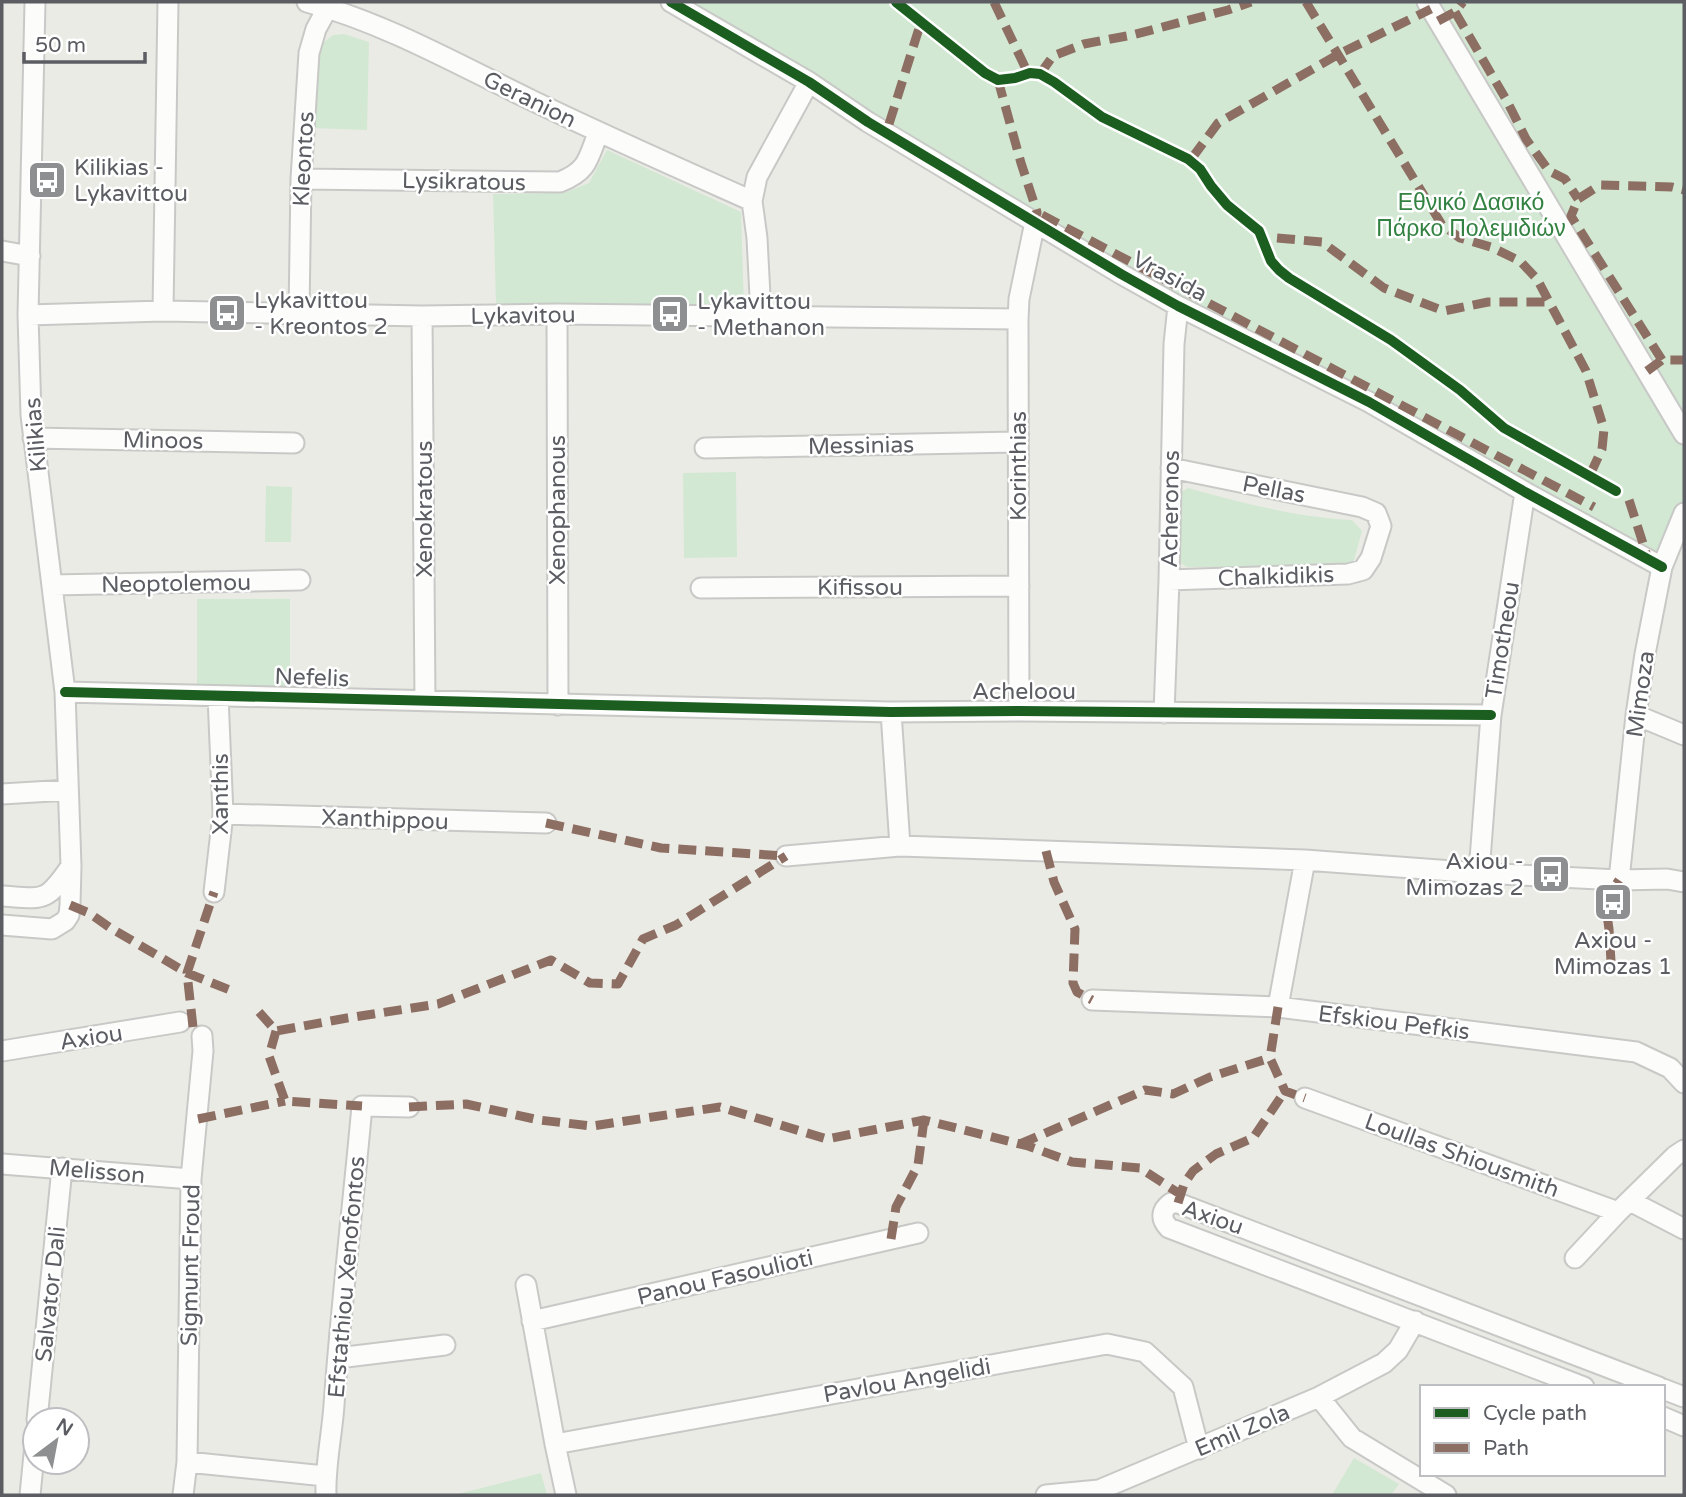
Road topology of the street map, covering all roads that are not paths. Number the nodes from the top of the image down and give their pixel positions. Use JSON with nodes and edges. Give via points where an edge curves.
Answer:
{"nodes":[{"id":1,"x":35,"y":2,"type":"edge"},
{"id":2,"x":168,"y":2,"type":"edge"},
{"id":3,"x":307,"y":2,"type":"edge"},
{"id":4,"x":671,"y":2,"type":"edge"},
{"id":5,"x":1427,"y":2,"type":"edge"},
{"id":6,"x":328,"y":7,"type":"junction"},
{"id":7,"x":808,"y":82,"type":"junction"},
{"id":8,"x":598,"y":133,"type":"junction"},
{"id":9,"x":301,"y":179,"type":"junction"},
{"id":10,"x":752,"y":201,"type":"junction"},
{"id":11,"x":1035,"y":222,"type":"junction"},
{"id":12,"x":2,"y":251,"type":"edge"},
{"id":13,"x":30,"y":256,"type":"junction"},
{"id":14,"x":1178,"y":306,"type":"junction"},
{"id":15,"x":163,"y":311,"type":"junction"},
{"id":16,"x":299,"y":314,"type":"junction"},
{"id":17,"x":557,"y":314,"type":"junction"},
{"id":18,"x":28,"y":315,"type":"junction"},
{"id":19,"x":422,"y":316,"type":"junction"},
{"id":20,"x":761,"y":316,"type":"junction"},
{"id":21,"x":1018,"y":319,"type":"junction"},
{"id":22,"x":1684,"y":434,"type":"edge"},
{"id":23,"x":33,"y":438,"type":"junction"},
{"id":24,"x":1017,"y":442,"type":"junction"},
{"id":25,"x":294,"y":443,"type":"dead end"},
{"id":26,"x":705,"y":449,"type":"dead end"},
{"id":27,"x":1171,"y":468,"type":"junction"},
{"id":28,"x":1525,"y":492,"type":"junction"},
{"id":29,"x":1376,"y":513,"type":"joint"},
{"id":30,"x":1684,"y":513,"type":"edge"},
{"id":31,"x":1662,"y":566,"type":"junction"},
{"id":32,"x":300,"y":580,"type":"dead end"},
{"id":33,"x":1169,"y":580,"type":"junction"},
{"id":34,"x":52,"y":585,"type":"junction"},
{"id":35,"x":1019,"y":586,"type":"junction"},
{"id":36,"x":702,"y":588,"type":"dead end"},
{"id":37,"x":65,"y":692,"type":"junction"},
{"id":38,"x":218,"y":696,"type":"junction"},
{"id":39,"x":425,"y":701,"type":"junction"},
{"id":40,"x":558,"y":705,"type":"junction"},
{"id":41,"x":1019,"y":711,"type":"junction"},
{"id":42,"x":891,"y":712,"type":"junction"},
{"id":43,"x":1164,"y":713,"type":"junction"},
{"id":44,"x":1491,"y":715,"type":"junction"},
{"id":45,"x":1636,"y":715,"type":"junction"},
{"id":46,"x":1684,"y":735,"type":"edge"},
{"id":47,"x":68,"y":790,"type":"junction"},
{"id":48,"x":2,"y":794,"type":"edge"},
{"id":49,"x":223,"y":814,"type":"junction"},
{"id":50,"x":547,"y":823,"type":"dead end"},
{"id":51,"x":900,"y":846,"type":"junction"},
{"id":52,"x":786,"y":856,"type":"dead end"},
{"id":53,"x":1305,"y":860,"type":"junction"},
{"id":54,"x":71,"y":866,"type":"junction"},
{"id":55,"x":1479,"y":873,"type":"junction"},
{"id":56,"x":1619,"y":880,"type":"junction"},
{"id":57,"x":1684,"y":882,"type":"edge"},
{"id":58,"x":214,"y":892,"type":"dead end"},
{"id":59,"x":2,"y":896,"type":"edge"},
{"id":60,"x":2,"y":925,"type":"edge"},
{"id":61,"x":1092,"y":1000,"type":"dead end"},
{"id":62,"x":1278,"y":1007,"type":"junction"},
{"id":63,"x":180,"y":1023,"type":"dead end"},
{"id":64,"x":202,"y":1036,"type":"dead end"},
{"id":65,"x":2,"y":1051,"type":"edge"},
{"id":66,"x":1684,"y":1083,"type":"edge"},
{"id":67,"x":1305,"y":1098,"type":"dead end"},
{"id":68,"x":409,"y":1107,"type":"dead end"},
{"id":69,"x":1684,"y":1150,"type":"edge"},
{"id":70,"x":2,"y":1164,"type":"edge"},
{"id":71,"x":62,"y":1168,"type":"junction"},
{"id":72,"x":191,"y":1179,"type":"junction"},
{"id":73,"x":1624,"y":1206,"type":"junction"},
{"id":74,"x":1684,"y":1229,"type":"edge"},
{"id":75,"x":918,"y":1233,"type":"dead end"},
{"id":76,"x":1575,"y":1258,"type":"dead end"},
{"id":77,"x":526,"y":1285,"type":"dead end"},
{"id":78,"x":532,"y":1321,"type":"junction"},
{"id":79,"x":1415,"y":1321,"type":"junction"},
{"id":80,"x":445,"y":1345,"type":"dead end"},
{"id":81,"x":338,"y":1358,"type":"junction"},
{"id":82,"x":1579,"y":1385,"type":"edge"},
{"id":83,"x":1654,"y":1385,"type":"edge"},
{"id":84,"x":1665,"y":1389,"type":"edge"},
{"id":85,"x":1684,"y":1396,"type":"edge"},
{"id":86,"x":1319,"y":1397,"type":"junction"},
{"id":87,"x":38,"y":1406,"type":"edge"},
{"id":88,"x":1665,"y":1418,"type":"edge"},
{"id":89,"x":1684,"y":1426,"type":"edge"},
{"id":90,"x":555,"y":1444,"type":"junction"},
{"id":91,"x":1199,"y":1449,"type":"junction"},
{"id":92,"x":187,"y":1462,"type":"junction"},
{"id":93,"x":32,"y":1476,"type":"edge"},
{"id":94,"x":325,"y":1486,"type":"edge"},
{"id":95,"x":30,"y":1495,"type":"edge"},
{"id":96,"x":183,"y":1495,"type":"edge"},
{"id":97,"x":566,"y":1495,"type":"edge"},
{"id":98,"x":1046,"y":1495,"type":"edge"},
{"id":99,"x":1446,"y":1495,"type":"edge"}],
"edges":[{"from":1,"to":13,"type":"street","name":"Kilikias"},
{"from":2,"to":15,"type":"street"},
{"from":3,"to":6,"type":"street","name":"Geranion"},
{"from":4,"to":7,"type":"street","name":"Vrasida"},
{"from":5,"to":22,"type":"street"},
{"from":6,"to":8,"type":"street","name":"Geranion","via":[[382,27]]},
{"from":6,"to":9,"type":"street","name":"Kleontos","via":[[309,53]]},
{"from":7,"to":10,"type":"street","via":[[757,177]]},
{"from":7,"to":11,"type":"street","name":"Vrasida"},
{"from":8,"to":9,"type":"street","name":"Lysikratous","via":[[585,166],[560,182]]},
{"from":8,"to":10,"type":"street","name":"Geranion"},
{"from":9,"to":16,"type":"street","name":"Kleontos"},
{"from":10,"to":20,"type":"street"},
{"from":11,"to":14,"type":"street","name":"Vrasida"},
{"from":11,"to":21,"type":"street","name":"Korinthias"},
{"from":12,"to":13,"type":"street"},
{"from":13,"to":18,"type":"street","name":"Kilikias"},
{"from":14,"to":27,"type":"street","name":"Acheronos"},
{"from":14,"to":28,"type":"street","name":"Vrasida","via":[[1369,402]]},
{"from":15,"to":16,"type":"street","name":"Lykavitou"},
{"from":15,"to":18,"type":"street","name":"Lykavitou"},
{"from":16,"to":19,"type":"street","name":"Lykavitou"},
{"from":17,"to":19,"type":"street","name":"Lykavitou"},
{"from":17,"to":20,"type":"street","name":"Lykavitou"},
{"from":17,"to":40,"type":"street","name":"Xenophanous"},
{"from":18,"to":23,"type":"street","name":"Kilikias"},
{"from":19,"to":39,"type":"street","name":"Xenokratous"},
{"from":20,"to":21,"type":"street","name":"Lykavitou"},
{"from":21,"to":24,"type":"street","name":"Korinthias"},
{"from":23,"to":25,"type":"street","name":"Minoos"},
{"from":23,"to":34,"type":"street","name":"Kilikias"},
{"from":24,"to":26,"type":"street","name":"Messinias"},
{"from":24,"to":35,"type":"street","name":"Korinthias"},
{"from":27,"to":29,"type":"street","name":"Pellas"},
{"from":27,"to":33,"type":"street","name":"Acheronos"},
{"from":28,"to":31,"type":"street","name":"Vrasida"},
{"from":28,"to":44,"type":"street","name":"Timotheou"},
{"from":29,"to":33,"type":"street","name":"Chalkidikis","via":[[1381,526],[1363,570]]},
{"from":30,"to":31,"type":"street","name":"Mimoza"},
{"from":31,"to":45,"type":"street","name":"Mimoza"},
{"from":32,"to":34,"type":"street","name":"Neoptolemou"},
{"from":33,"to":43,"type":"street","name":"Acheronos"},
{"from":34,"to":37,"type":"street","name":"Kilikias"},
{"from":35,"to":36,"type":"street","name":"Kifissou"},
{"from":35,"to":41,"type":"street","name":"Korinthias"},
{"from":37,"to":38,"type":"street","name":"Nefelis"},
{"from":37,"to":47,"type":"street","name":"Kilikias"},
{"from":38,"to":39,"type":"street","name":"Nefelis"},
{"from":38,"to":49,"type":"street","name":"Xanthis"},
{"from":39,"to":40,"type":"street","name":"Nefelis"},
{"from":40,"to":42,"type":"street","name":"Acheloou"},
{"from":41,"to":42,"type":"street","name":"Acheloou"},
{"from":41,"to":43,"type":"street","name":"Acheloou"},
{"from":42,"to":51,"type":"street"},
{"from":43,"to":44,"type":"street","name":"Acheloou"},
{"from":44,"to":55,"type":"street","name":"Timotheou"},
{"from":45,"to":46,"type":"street"},
{"from":45,"to":56,"type":"street","name":"Mimoza"},
{"from":47,"to":48,"type":"street"},
{"from":47,"to":54,"type":"street","name":"Kilikias"},
{"from":49,"to":50,"type":"street","name":"Xanthippou"},
{"from":49,"to":58,"type":"street","name":"Xanthis"},
{"from":51,"to":52,"type":"street"},
{"from":51,"to":53,"type":"street"},
{"from":53,"to":55,"type":"street"},
{"from":53,"to":62,"type":"street"},
{"from":54,"to":59,"type":"street","via":[[54,890],[39,898]]},
{"from":54,"to":60,"type":"street","name":"Kilikias","via":[[69,915],[60,926]]},
{"from":55,"to":56,"type":"street"},
{"from":56,"to":57,"type":"street"},
{"from":61,"to":62,"type":"street","name":"Efskiou Pefkis"},
{"from":62,"to":66,"type":"street","name":"Efskiou Pefkis","via":[[1636,1052],[1670,1068]]},
{"from":63,"to":65,"type":"street","name":"Axiou"},
{"from":64,"to":72,"type":"street","name":"Sigmunt Froud"},
{"from":67,"to":73,"type":"street","name":"Loullas Shiousmith"},
{"from":68,"to":81,"type":"street","name":"Efstathiou Xenofontos","via":[[362,1106]]},
{"from":69,"to":73,"type":"street"},
{"from":70,"to":71,"type":"street","name":"Melisson"},
{"from":71,"to":72,"type":"street","name":"Melisson"},
{"from":71,"to":87,"type":"street","name":"Salvator Dali"},
{"from":72,"to":92,"type":"street","name":"Sigmunt Froud"},
{"from":73,"to":74,"type":"street","name":"Loullas Shiousmith"},
{"from":73,"to":76,"type":"street"},
{"from":75,"to":78,"type":"street","name":"Panou Fasoulioti"},
{"from":77,"to":78,"type":"street"},
{"from":78,"to":90,"type":"street"},
{"from":79,"to":82,"type":"street","name":"Axiou"},
{"from":79,"to":83,"type":"street","name":"Axiou","via":[[1170,1227],[1163,1211],[1178,1203]]},
{"from":79,"to":86,"type":"street","name":"Emil Zola","via":[[1398,1350],[1384,1363]]},
{"from":80,"to":81,"type":"street"},
{"from":81,"to":94,"type":"street","name":"Efstathiou Xenofontos"},
{"from":84,"to":85,"type":"street","name":"Axiou"},
{"from":86,"to":91,"type":"street","name":"Emil Zola"},
{"from":86,"to":99,"type":"street","via":[[1352,1438]]},
{"from":88,"to":89,"type":"street"},
{"from":90,"to":91,"type":"street","name":"Pavlou Angelidi","via":[[1107,1344],[1145,1352],[1182,1387]]},
{"from":90,"to":97,"type":"street"},
{"from":91,"to":98,"type":"street","name":"Emil Zola","via":[[1099,1490]]},
{"from":92,"to":94,"type":"street"},
{"from":92,"to":96,"type":"street","name":"Sigmunt Froud"},
{"from":93,"to":95,"type":"street"}]}
